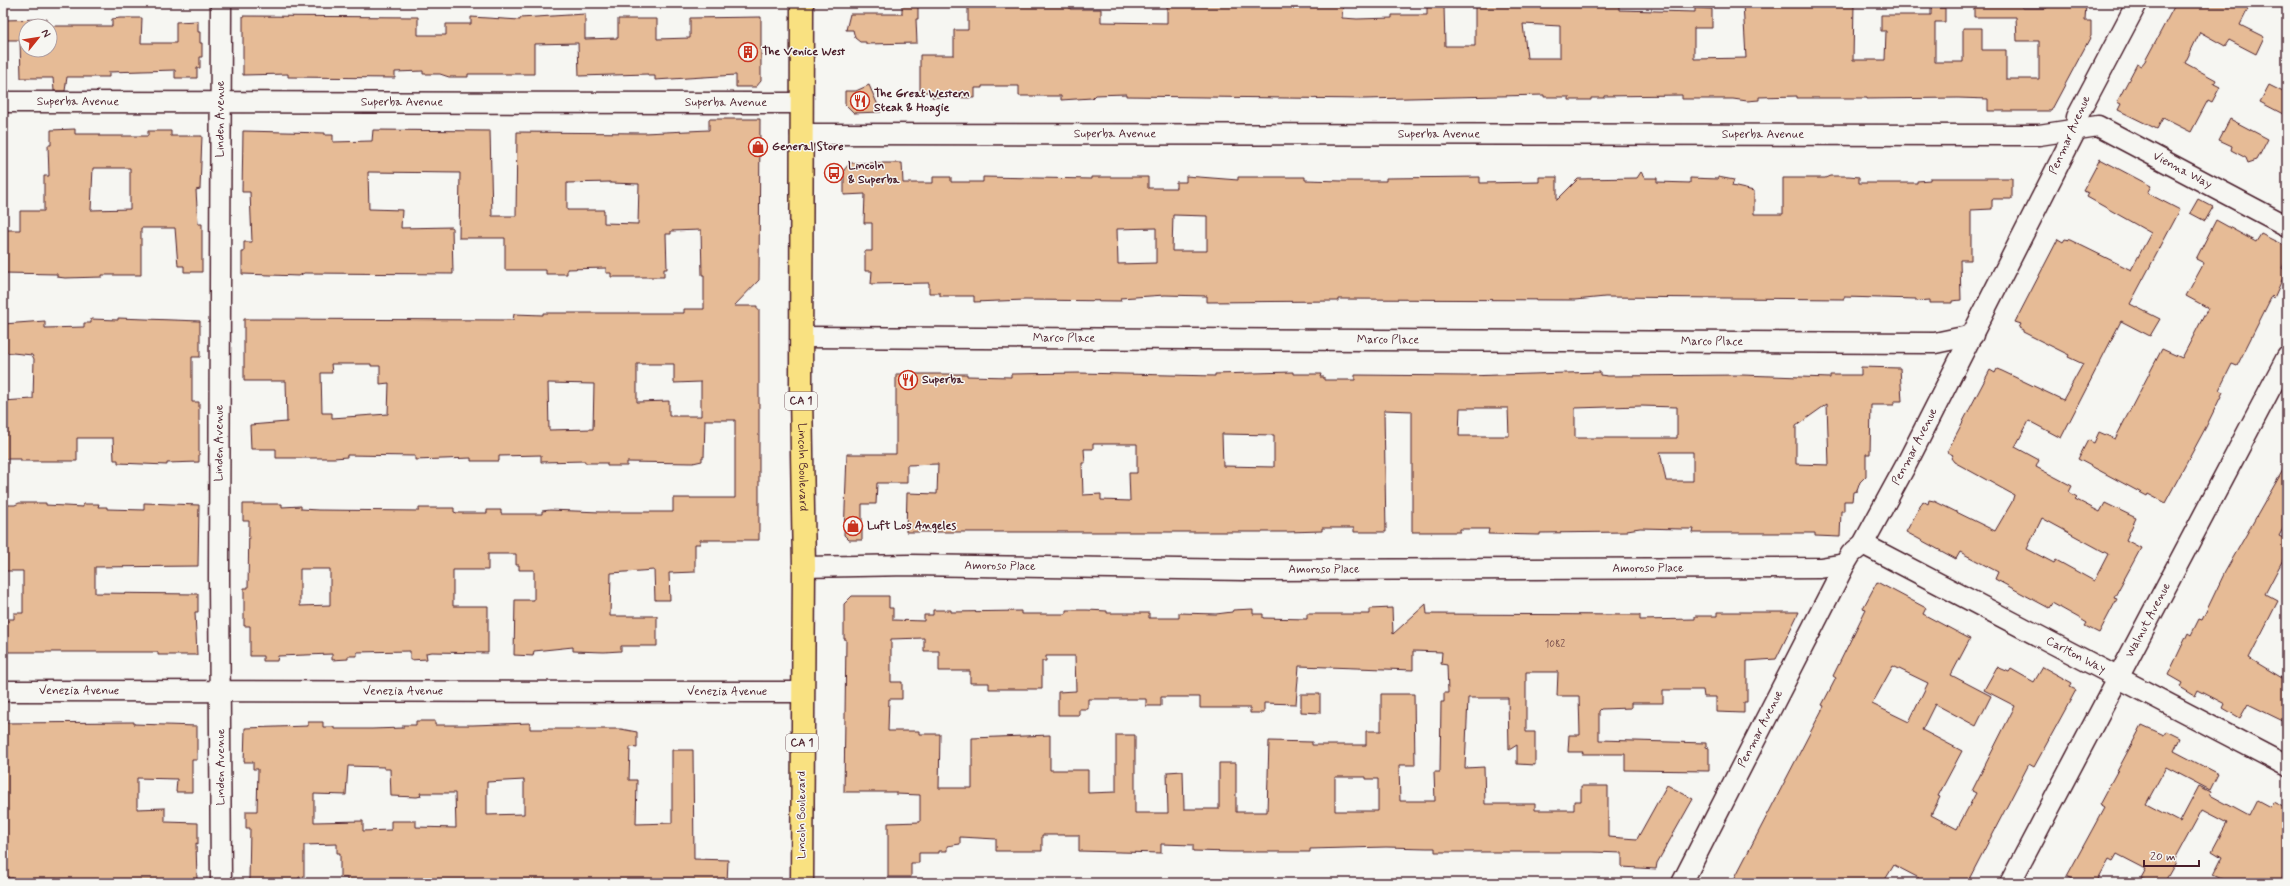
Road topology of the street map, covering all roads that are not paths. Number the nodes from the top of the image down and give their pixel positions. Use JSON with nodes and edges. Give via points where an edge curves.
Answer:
{"nodes":[{"id":1,"x":222,"y":3,"type":"edge"},
{"id":2,"x":802,"y":3,"type":"edge"},
{"id":3,"x":2137,"y":3,"type":"edge"},
{"id":4,"x":3,"y":102,"type":"edge"},
{"id":5,"x":221,"y":102,"type":"junction"},
{"id":6,"x":801,"y":103,"type":"junction"},
{"id":7,"x":2076,"y":130,"type":"junction"},
{"id":8,"x":801,"y":134,"type":"junction"},
{"id":9,"x":2287,"y":226,"type":"edge"},
{"id":10,"x":1973,"y":335,"type":"junction"},
{"id":11,"x":802,"y":337,"type":"junction"},
{"id":12,"x":2287,"y":357,"type":"edge"},
{"id":13,"x":1863,"y":544,"type":"junction"},
{"id":14,"x":1845,"y":564,"type":"junction"},
{"id":15,"x":804,"y":567,"type":"junction"},
{"id":16,"x":2122,"y":671,"type":"junction"},
{"id":17,"x":221,"y":690,"type":"junction"},
{"id":18,"x":3,"y":691,"type":"edge"},
{"id":19,"x":802,"y":692,"type":"junction"},
{"id":20,"x":2287,"y":766,"type":"edge"},
{"id":21,"x":221,"y":883,"type":"edge"},
{"id":22,"x":802,"y":883,"type":"edge"},
{"id":23,"x":1682,"y":883,"type":"edge"},
{"id":24,"x":2010,"y":883,"type":"edge"}],
"edges":[{"from":1,"to":5,"type":"street","name":"Linden Avenue"},
{"from":2,"to":6,"type":"highway","name":"Lincoln Boulevard","number":"CA 1"},
{"from":3,"to":7,"type":"street","name":"Penmar Avenue","via":[[2077,117]]},
{"from":4,"to":5,"type":"street","name":"Superba Avenue"},
{"from":5,"to":6,"type":"street","name":"Superba Avenue"},
{"from":5,"to":17,"type":"street","name":"Linden Avenue"},
{"from":6,"to":8,"type":"highway","name":"Lincoln Boulevard","number":"CA 1"},
{"from":7,"to":8,"type":"street","name":"Superba Avenue","via":[[2039,136]]},
{"from":7,"to":9,"type":"street","name":"Vienna Way","via":[[2098,126]]},
{"from":7,"to":10,"type":"street","name":"Penmar Avenue"},
{"from":8,"to":11,"type":"highway","name":"Lincoln Boulevard","number":"CA 1"},
{"from":10,"to":11,"type":"street","name":"Marco Place","via":[[1935,343]]},
{"from":10,"to":13,"type":"street","name":"Penmar Avenue"},
{"from":11,"to":15,"type":"highway","name":"Lincoln Boulevard","number":"CA 1"},
{"from":12,"to":16,"type":"street","name":"Walnut Avenue"},
{"from":13,"to":14,"type":"street","name":"Penmar Avenue","via":[[1851,554]]},
{"from":13,"to":16,"type":"street","name":"Carlton Way"},
{"from":14,"to":15,"type":"street","name":"Amoroso Place","via":[[1820,568],[1246,570],[910,565]]},
{"from":14,"to":23,"type":"street","name":"Penmar Avenue"},
{"from":15,"to":19,"type":"highway","name":"Lincoln Boulevard","number":"CA 1"},
{"from":16,"to":20,"type":"street","name":"Carlton Way"},
{"from":16,"to":24,"type":"street","name":"Walnut Avenue"},
{"from":17,"to":18,"type":"street","name":"Venezia Avenue"},
{"from":17,"to":19,"type":"street","name":"Venezia Avenue"},
{"from":17,"to":21,"type":"street","name":"Linden Avenue"},
{"from":19,"to":22,"type":"highway","name":"Lincoln Boulevard","number":"CA 1"}]}
